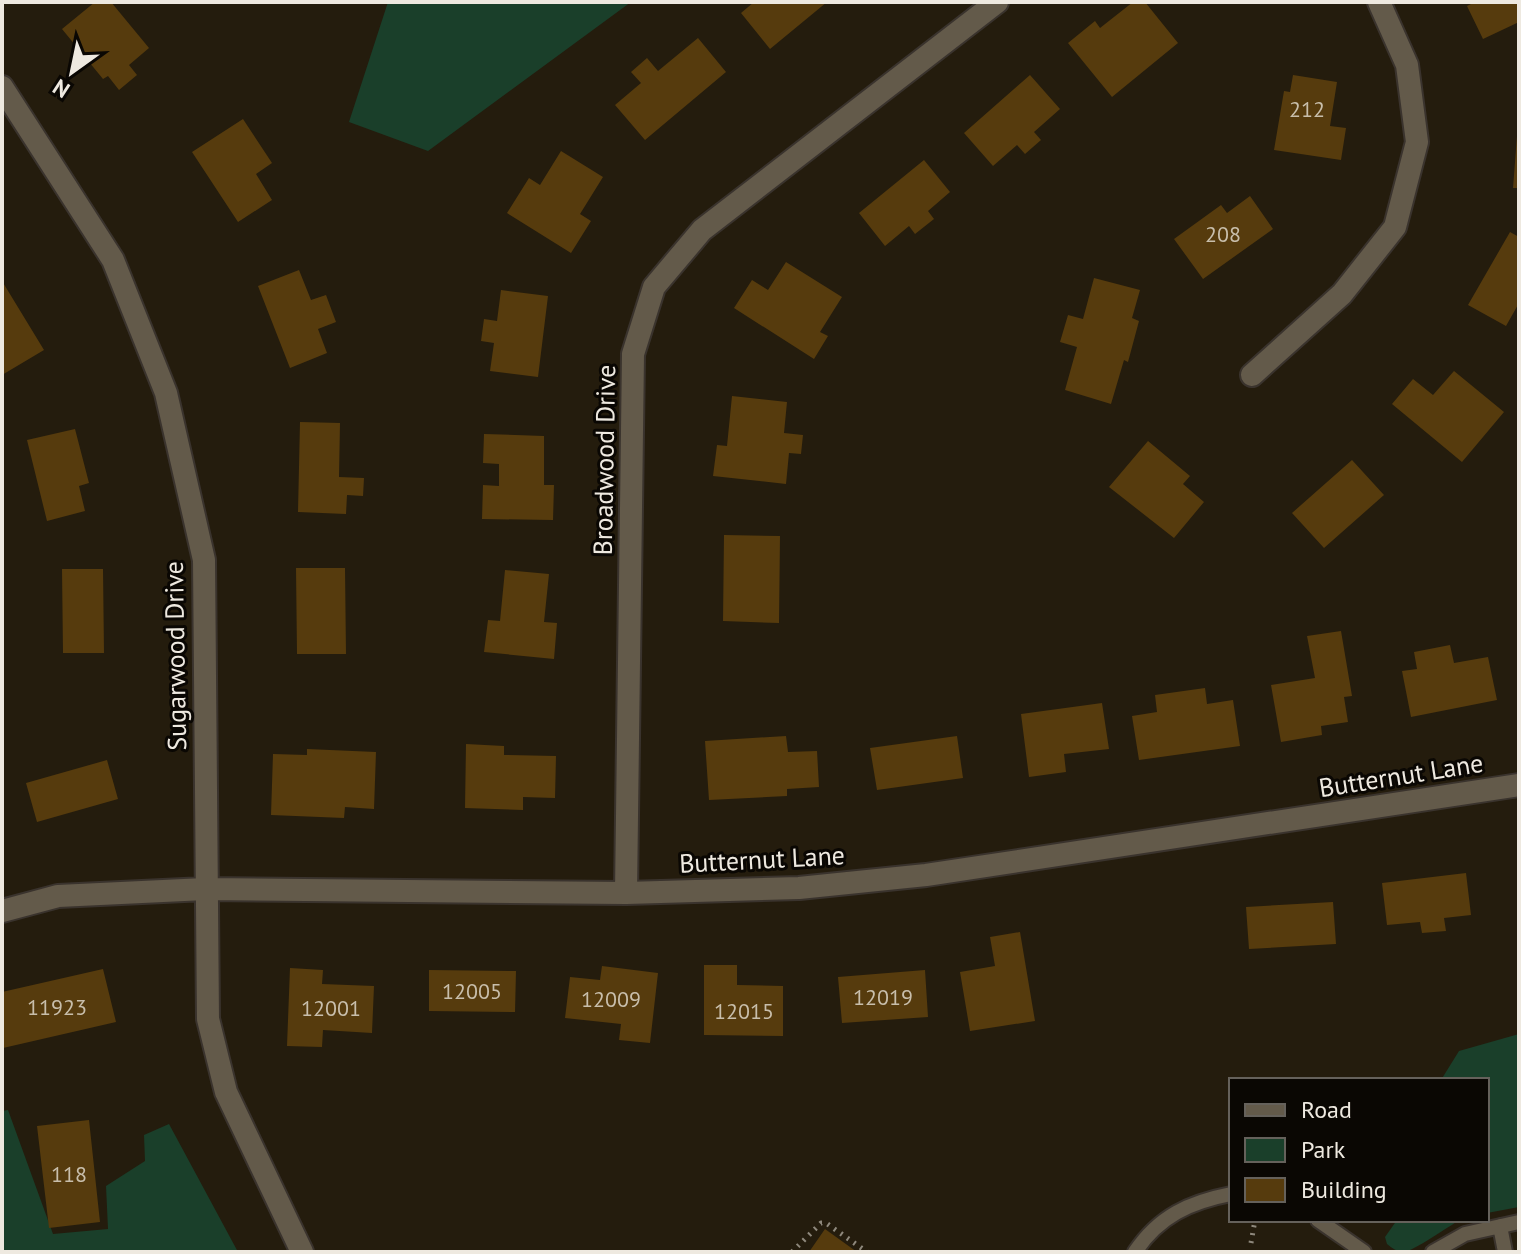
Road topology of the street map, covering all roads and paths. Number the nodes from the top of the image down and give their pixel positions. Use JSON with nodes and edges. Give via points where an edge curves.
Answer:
{"nodes":[{"id":1,"x":997,"y":2,"type":"edge"},
{"id":2,"x":1379,"y":2,"type":"edge"},
{"id":3,"x":2,"y":87,"type":"edge"},
{"id":4,"x":1252,"y":375,"type":"dead end"},
{"id":5,"x":1519,"y":785,"type":"edge"},
{"id":6,"x":205,"y":889,"type":"junction"},
{"id":7,"x":626,"y":893,"type":"junction"},
{"id":8,"x":2,"y":911,"type":"edge"},
{"id":9,"x":1229,"y":1194,"type":"edge"},
{"id":10,"x":1255,"y":1222,"type":"edge"},
{"id":11,"x":1321,"y":1222,"type":"edge"},
{"id":12,"x":1519,"y":1222,"type":"edge"},
{"id":13,"x":1500,"y":1226,"type":"junction"},
{"id":14,"x":1251,"y":1243,"type":"dead end"},
{"id":15,"x":302,"y":1252,"type":"edge"},
{"id":16,"x":792,"y":1252,"type":"edge"},
{"id":17,"x":867,"y":1252,"type":"edge"},
{"id":18,"x":1135,"y":1252,"type":"edge"},
{"id":19,"x":1364,"y":1252,"type":"edge"},
{"id":20,"x":1433,"y":1252,"type":"edge"},
{"id":21,"x":1505,"y":1252,"type":"edge"}],
"edges":[{"from":1,"to":7,"type":"street","name":"Broadwood Drive","via":[[702,230],[654,287],[633,354]]},
{"from":2,"to":4,"type":"street","via":[[1407,65],[1417,142],[1395,227],[1342,294]]},
{"from":3,"to":6,"type":"street","name":"Sugarwood Drive","via":[[113,260],[166,393],[204,560]]},
{"from":5,"to":7,"type":"street","name":"Butternut Lane","via":[[926,875],[799,888]]},
{"from":6,"to":7,"type":"street","name":"Butternut Lane"},
{"from":6,"to":8,"type":"street","name":"Butternut Lane","via":[[58,896]]},
{"from":6,"to":15,"type":"street","name":"Sugarwood Drive","via":[[208,1019],[226,1092]]},
{"from":9,"to":18,"type":"lane","via":[[1182,1207]]},
{"from":10,"to":14,"type":"path"},
{"from":11,"to":19,"type":"lane"},
{"from":12,"to":13,"type":"lane"},
{"from":13,"to":20,"type":"lane","via":[[1465,1234]]},
{"from":13,"to":21,"type":"lane"},
{"from":16,"to":17,"type":"path","via":[[821,1223]]}]}
